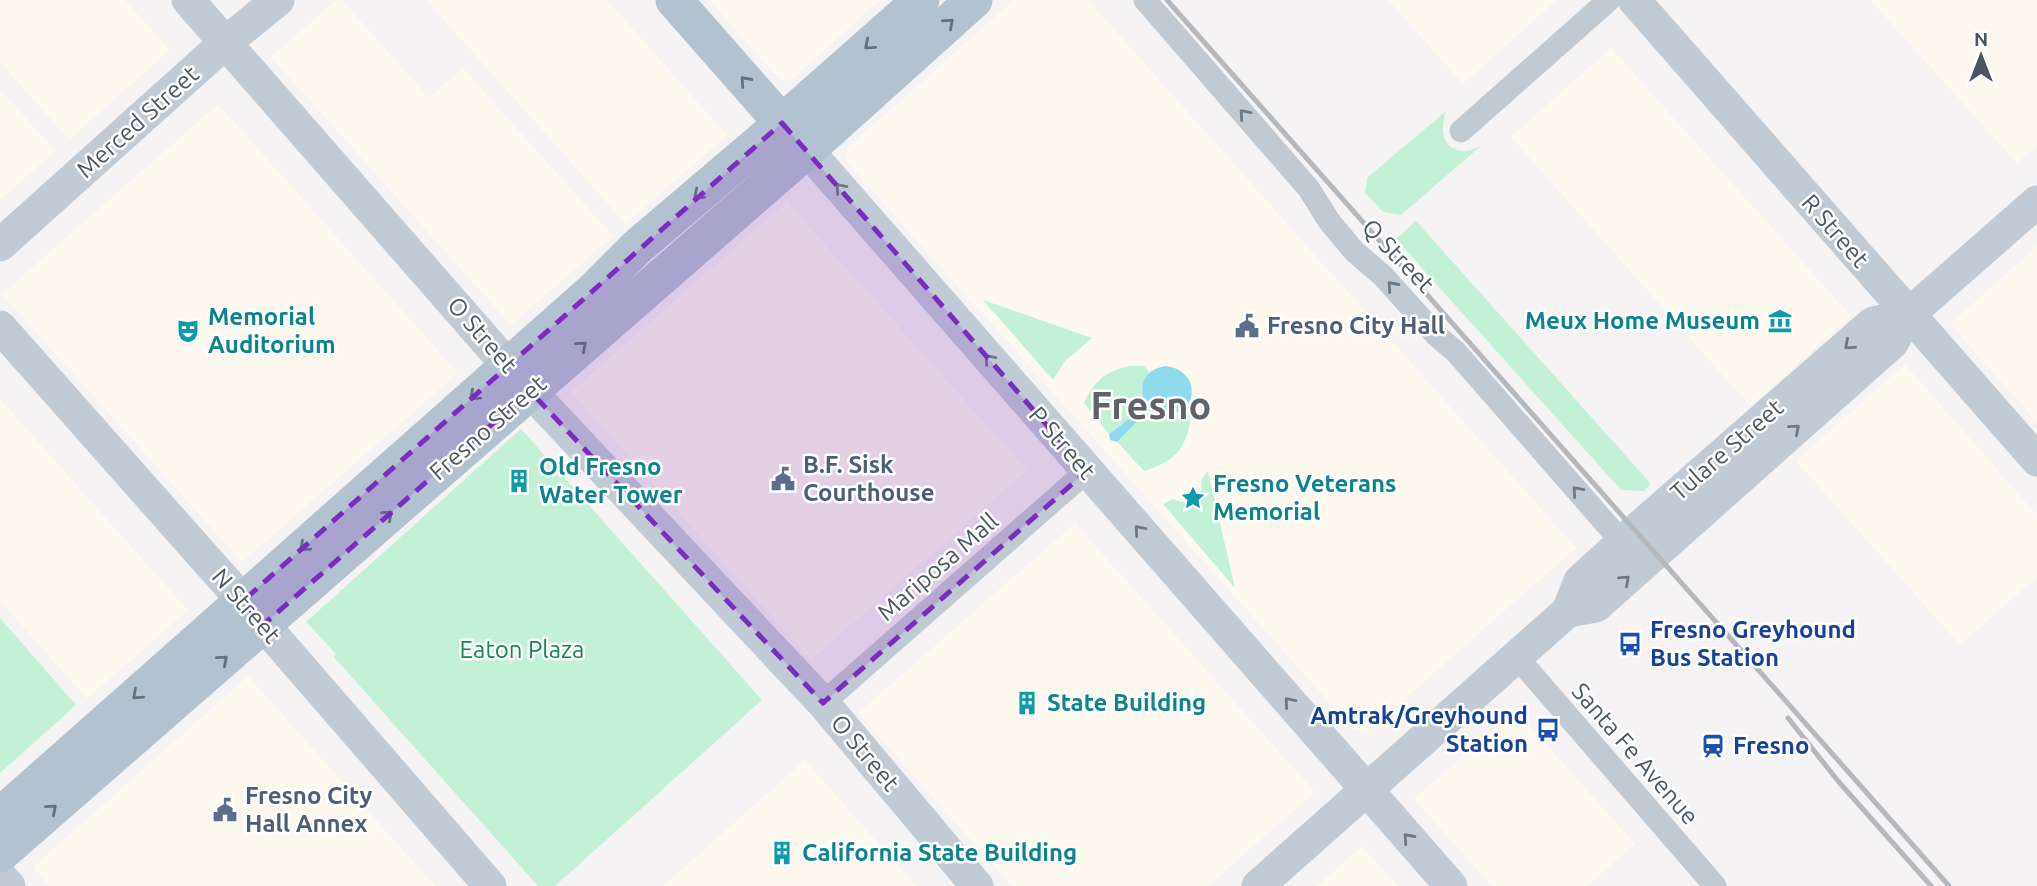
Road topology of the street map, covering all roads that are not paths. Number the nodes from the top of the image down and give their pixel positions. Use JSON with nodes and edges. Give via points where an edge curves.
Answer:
{"nodes":[{"id":1,"x":188,"y":0,"type":"edge"},
{"id":2,"x":278,"y":0,"type":"edge"},
{"id":3,"x":674,"y":0,"type":"edge"},
{"id":4,"x":920,"y":0,"type":"edge"},
{"id":5,"x":974,"y":0,"type":"edge"},
{"id":6,"x":1144,"y":0,"type":"edge"},
{"id":7,"x":1609,"y":0,"type":"edge"},
{"id":8,"x":1634,"y":0,"type":"edge"},
{"id":9,"x":225,"y":43,"type":"junction"},
{"id":10,"x":782,"y":122,"type":"junction"},
{"id":11,"x":1461,"y":131,"type":"dead end"},
{"id":12,"x":807,"y":150,"type":"junction"},
{"id":13,"x":2037,"y":202,"type":"edge"},
{"id":14,"x":0,"y":245,"type":"edge"},
{"id":15,"x":1908,"y":315,"type":"junction"},
{"id":16,"x":0,"y":327,"type":"edge"},
{"id":17,"x":519,"y":378,"type":"junction"},
{"id":18,"x":2037,"y":460,"type":"edge"},
{"id":19,"x":1087,"y":471,"type":"junction"},
{"id":20,"x":1622,"y":542,"type":"junction"},
{"id":21,"x":1568,"y":611,"type":"junction"},
{"id":22,"x":253,"y":613,"type":"junction"},
{"id":23,"x":1516,"y":656,"type":"junction"},
{"id":24,"x":823,"y":703,"type":"junction"},
{"id":25,"x":1366,"y":790,"type":"junction"},
{"id":26,"x":0,"y":816,"type":"edge"},
{"id":27,"x":0,"y":854,"type":"edge"},
{"id":28,"x":0,"y":876,"type":"edge"},
{"id":29,"x":9,"y":886,"type":"edge"},
{"id":30,"x":490,"y":886,"type":"edge"},
{"id":31,"x":977,"y":886,"type":"edge"},
{"id":32,"x":1258,"y":886,"type":"edge"},
{"id":33,"x":1451,"y":886,"type":"edge"},
{"id":34,"x":1715,"y":886,"type":"edge"}],
"edges":[{"from":1,"to":9,"type":"main road","name":"O Street"},
{"from":2,"to":9,"type":"main road","name":"Merced Street"},
{"from":10,"to":3,"type":"main road","name":"P Street","one_way":true},
{"from":4,"to":10,"type":"main road","name":"Fresno Street","one_way":true},
{"from":12,"to":5,"type":"main road","name":"Fresno Street","one_way":true},
{"from":20,"to":6,"type":"street","name":"Q Street","one_way":true,"via":[[1456,352],[1354,251],[1309,189]]},
{"from":7,"to":11,"type":"street"},
{"from":8,"to":15,"type":"main road","name":"R Street"},
{"from":9,"to":14,"type":"main road","name":"Merced Street"},
{"from":9,"to":17,"type":"main road","name":"O Street"},
{"from":10,"to":12,"type":"main road","name":"P Street"},
{"from":10,"to":17,"type":"main road","name":"Fresno Street","one_way":true,"via":[[638,246]]},
{"from":17,"to":12,"type":"main road","name":"Fresno Street","one_way":true},
{"from":19,"to":12,"type":"main road","name":"P Street","one_way":true},
{"from":13,"to":15,"type":"main road","name":"Tulare Street"},
{"from":15,"to":18,"type":"main road","name":"R Street"},
{"from":15,"to":20,"type":"main road","name":"Tulare Street","one_way":true,"via":[[1873,323]]},
{"from":21,"to":15,"type":"main road","name":"Tulare Street","one_way":true,"via":[[1596,606],[1892,343]]},
{"from":16,"to":22,"type":"main road","name":"N Street"},
{"from":17,"to":22,"type":"main road","name":"Fresno Street"},
{"from":17,"to":24,"type":"main road","name":"O Street"},
{"from":19,"to":24,"type":"street","name":"Mariposa Mall"},
{"from":25,"to":19,"type":"main road","name":"P Street","one_way":true},
{"from":20,"to":21,"type":"main road","name":"Tulare Street","via":[[1580,581]]},
{"from":21,"to":23,"type":"main road","name":"Tulare Street"},
{"from":22,"to":26,"type":"main road","name":"Fresno Street","one_way":true},
{"from":27,"to":22,"type":"main road","name":"Fresno Street","one_way":true},
{"from":22,"to":30,"type":"main road","name":"N Street"},
{"from":23,"to":25,"type":"main road","name":"Tulare Street"},
{"from":23,"to":34,"type":"street","name":"Santa Fe Avenue"},
{"from":24,"to":31,"type":"main road","name":"O Street"},
{"from":25,"to":32,"type":"main road","name":"Tulare Street"},
{"from":33,"to":25,"type":"main road","name":"P Street","one_way":true},
{"from":28,"to":29,"type":"main road"}]}
